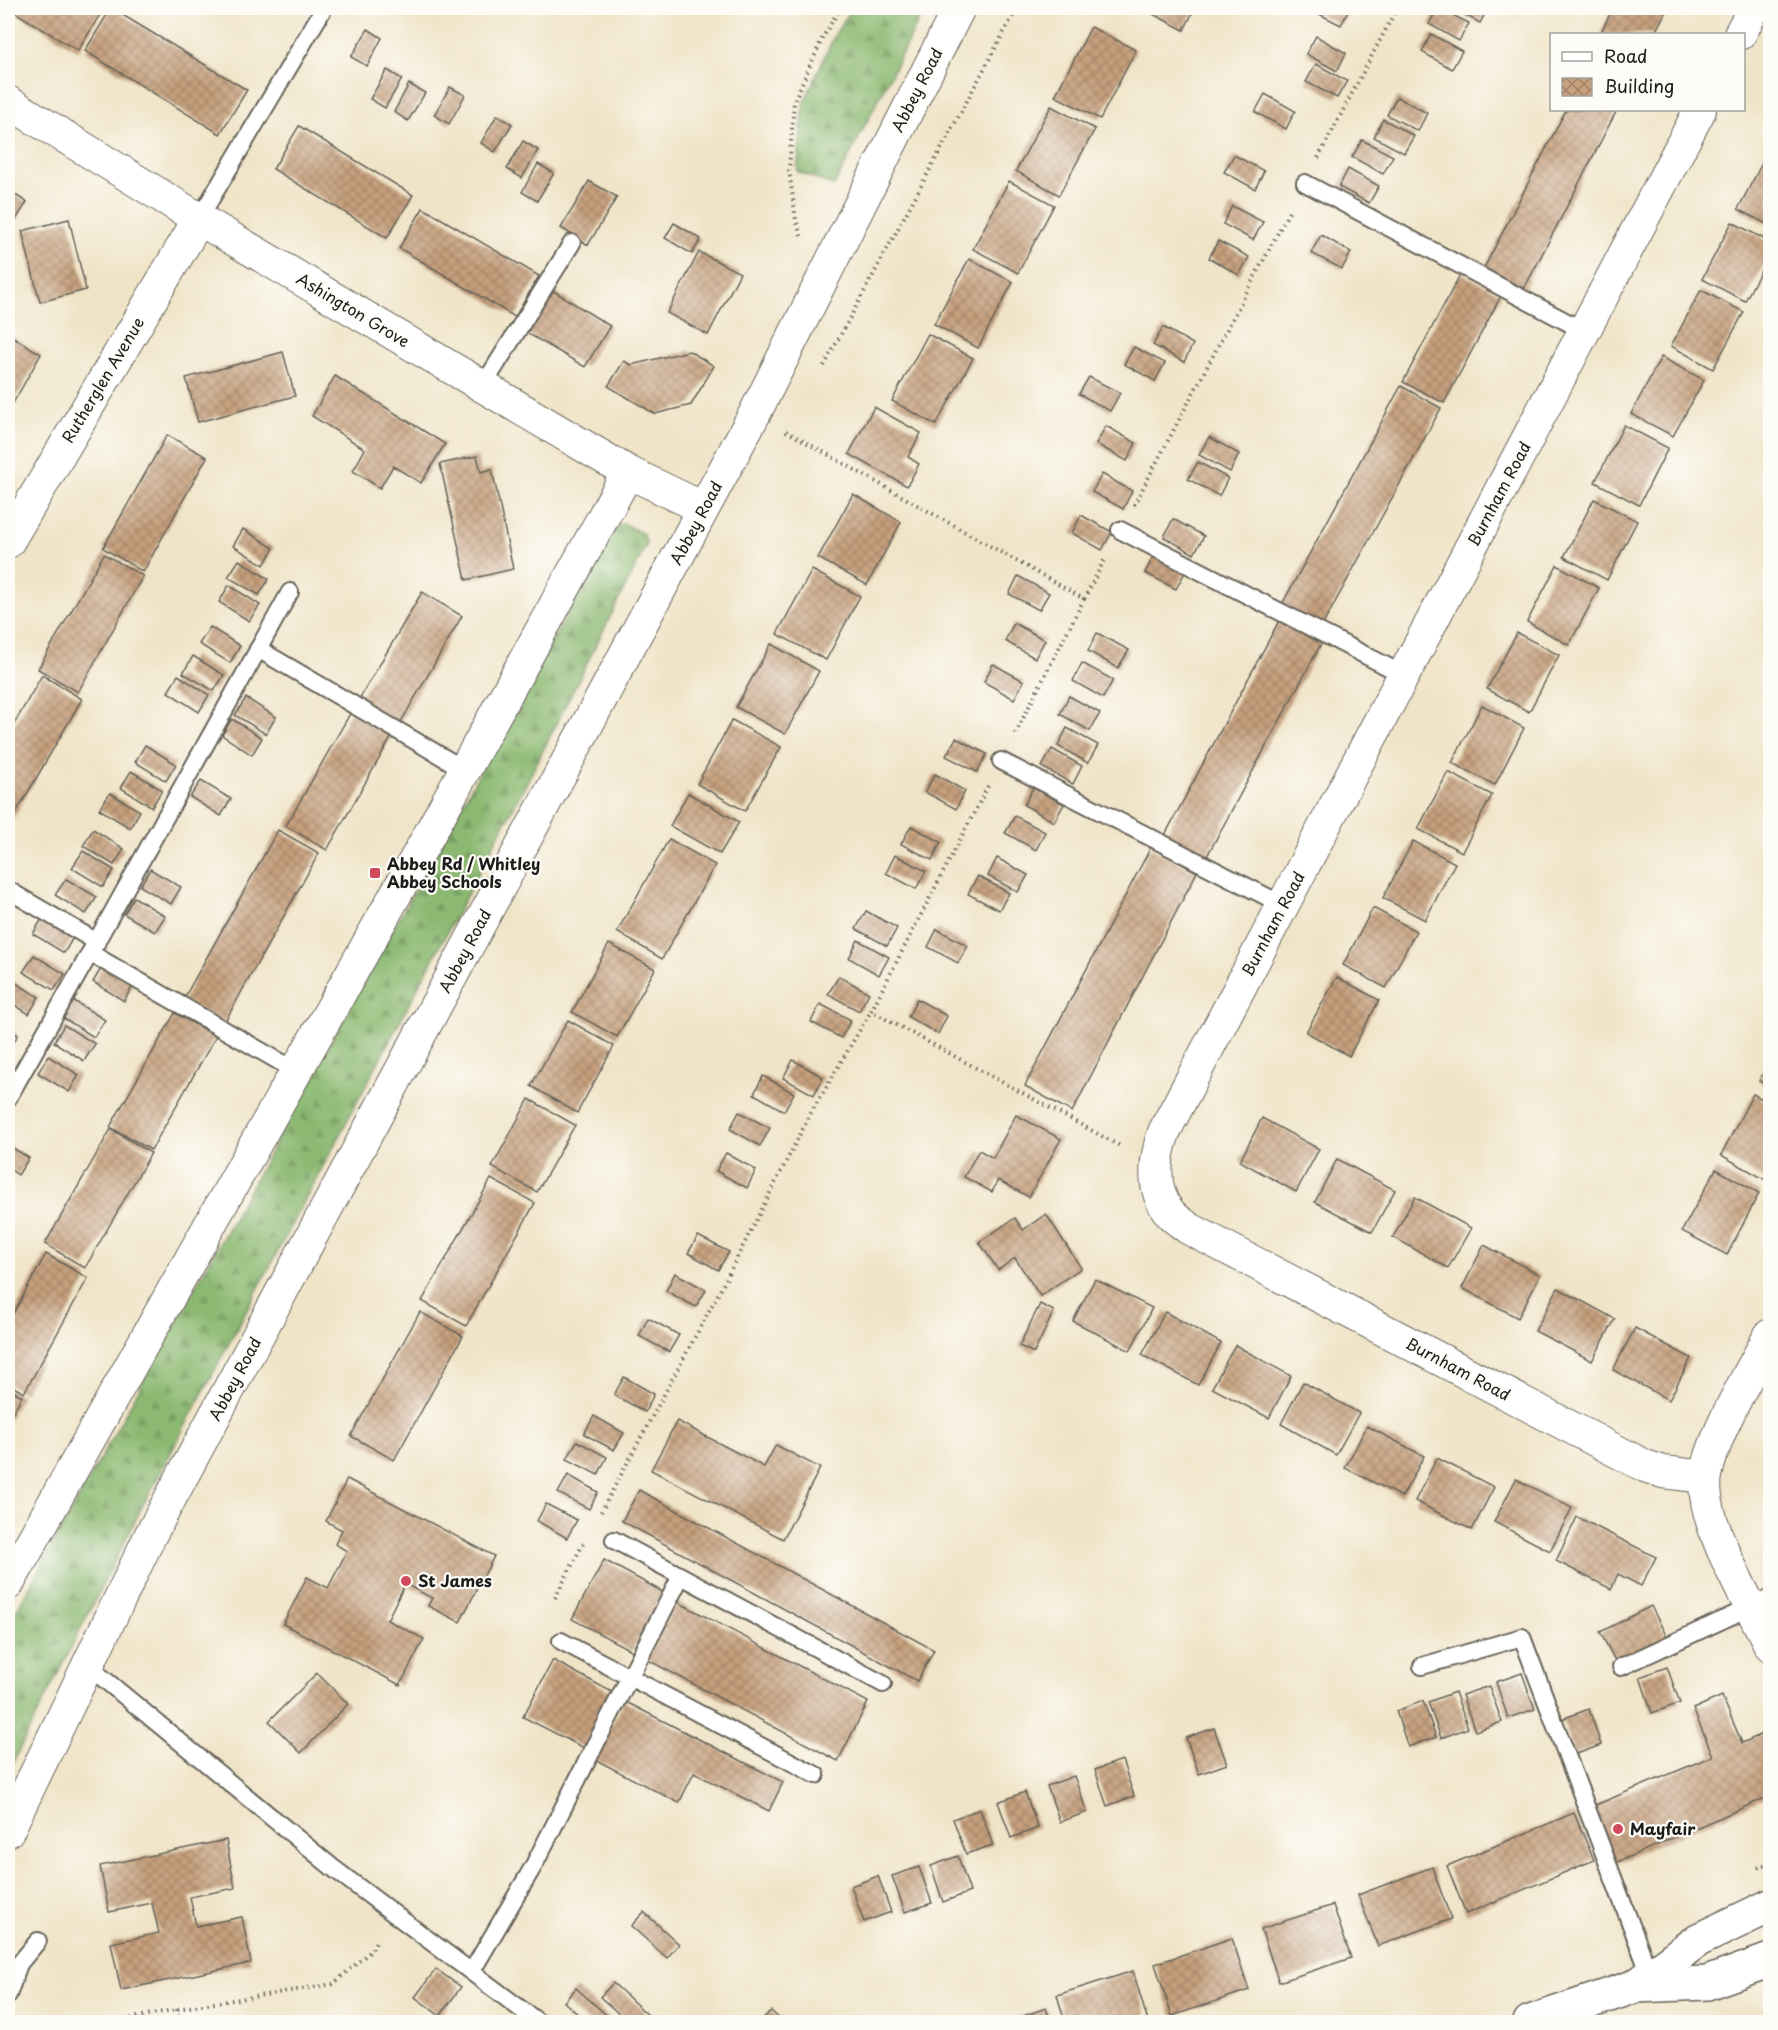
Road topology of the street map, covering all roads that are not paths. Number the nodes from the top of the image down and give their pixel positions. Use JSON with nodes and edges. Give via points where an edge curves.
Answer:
{"nodes":[{"id":1,"x":324,"y":8,"type":"edge"},
{"id":2,"x":959,"y":8,"type":"edge"},
{"id":3,"x":1754,"y":8,"type":"edge"},
{"id":4,"x":1741,"y":33,"type":"edge"},
{"id":5,"x":8,"y":102,"type":"edge"},
{"id":6,"x":1699,"y":111,"type":"edge"},
{"id":7,"x":1305,"y":183,"type":"road end"},
{"id":8,"x":199,"y":219,"type":"junction"},
{"id":9,"x":572,"y":243,"type":"dead end"},
{"id":10,"x":1584,"y":331,"type":"junction"},
{"id":11,"x":483,"y":386,"type":"junction"},
{"id":12,"x":628,"y":472,"type":"junction"},
{"id":13,"x":703,"y":508,"type":"junction"},
{"id":14,"x":15,"y":510,"type":"edge"},
{"id":15,"x":1120,"y":530,"type":"road end"},
{"id":16,"x":8,"y":542,"type":"edge"},
{"id":17,"x":290,"y":592,"type":"dead end"},
{"id":18,"x":258,"y":649,"type":"junction"},
{"id":19,"x":1404,"y":675,"type":"junction"},
{"id":20,"x":1001,"y":761,"type":"road end"},
{"id":21,"x":465,"y":770,"type":"junction"},
{"id":22,"x":8,"y":890,"type":"edge"},
{"id":23,"x":1283,"y":904,"type":"junction"},
{"id":24,"x":94,"y":948,"type":"junction"},
{"id":25,"x":296,"y":1071,"type":"junction"},
{"id":26,"x":8,"y":1098,"type":"edge"},
{"id":27,"x":1770,"y":1335,"type":"edge"},
{"id":28,"x":1705,"y":1477,"type":"junction"},
{"id":29,"x":614,"y":1540,"type":"dead end"},
{"id":30,"x":681,"y":1576,"type":"junction"},
{"id":31,"x":8,"y":1584,"type":"edge"},
{"id":32,"x":1761,"y":1603,"type":"edge"},
{"id":33,"x":561,"y":1641,"type":"dead end"},
{"id":34,"x":1770,"y":1646,"type":"edge"},
{"id":35,"x":87,"y":1665,"type":"junction"},
{"id":36,"x":1422,"y":1666,"type":"dead end"},
{"id":37,"x":1621,"y":1667,"type":"dead end"},
{"id":38,"x":630,"y":1677,"type":"junction"},
{"id":39,"x":883,"y":1684,"type":"dead end"},
{"id":40,"x":816,"y":1775,"type":"dead end"},
{"id":41,"x":8,"y":1831,"type":"edge"},
{"id":42,"x":1770,"y":1906,"type":"edge"},
{"id":43,"x":38,"y":1941,"type":"dead end"},
{"id":44,"x":1770,"y":1960,"type":"edge"},
{"id":45,"x":472,"y":1971,"type":"junction"},
{"id":46,"x":1643,"y":1981,"type":"junction"},
{"id":47,"x":8,"y":1995,"type":"edge"},
{"id":48,"x":538,"y":2022,"type":"edge"},
{"id":49,"x":1530,"y":2022,"type":"edge"}],
"edges":[{"from":1,"to":8,"type":"lane"},
{"from":2,"to":13,"type":"street","name":"Abbey Road"},
{"from":3,"to":4,"type":"street"},
{"from":5,"to":8,"type":"street","name":"Ashington Grove"},
{"from":6,"to":10,"type":"street","name":"Burnham Road"},
{"from":7,"to":10,"type":"lane"},
{"from":8,"to":11,"type":"street","name":"Ashington Grove"},
{"from":8,"to":14,"type":"street","name":"Rutherglen Avenue"},
{"from":9,"to":11,"type":"lane"},
{"from":10,"to":19,"type":"street","name":"Burnham Road"},
{"from":11,"to":12,"type":"street","name":"Ashington Grove"},
{"from":12,"to":13,"type":"street","name":"Ashington Grove"},
{"from":12,"to":21,"type":"street"},
{"from":13,"to":35,"type":"street","name":"Abbey Road","via":[[156,1526]]},
{"from":14,"to":16,"type":"street","name":"Rutherglen Avenue"},
{"from":15,"to":19,"type":"lane"},
{"from":17,"to":18,"type":"lane"},
{"from":18,"to":21,"type":"lane"},
{"from":18,"to":24,"type":"lane"},
{"from":19,"to":23,"type":"street","name":"Burnham Road"},
{"from":20,"to":23,"type":"lane"},
{"from":21,"to":25,"type":"street"},
{"from":22,"to":24,"type":"lane"},
{"from":23,"to":28,"type":"street","name":"Burnham Road","via":[[1164,1131],[1155,1176],[1170,1212],[1188,1228],[1645,1466]]},
{"from":24,"to":25,"type":"lane"},
{"from":24,"to":26,"type":"lane"},
{"from":25,"to":31,"type":"street"},
{"from":27,"to":28,"type":"street","via":[[1730,1412]]},
{"from":28,"to":32,"type":"street","via":[[1707,1508],[1717,1538]]},
{"from":29,"to":30,"type":"lane"},
{"from":30,"to":38,"type":"lane"},
{"from":30,"to":39,"type":"lane"},
{"from":32,"to":34,"type":"street"},
{"from":32,"to":37,"type":"lane"},
{"from":33,"to":38,"type":"lane"},
{"from":35,"to":41,"type":"street","name":"Abbey Road"},
{"from":35,"to":45,"type":"lane","via":[[392,1914]]},
{"from":36,"to":46,"type":"lane","via":[[1522,1637]]},
{"from":38,"to":40,"type":"lane"},
{"from":38,"to":45,"type":"lane","via":[[533,1867]]},
{"from":42,"to":46,"type":"main road","via":[[1698,1940]]},
{"from":43,"to":47,"type":"lane","via":[[19,1964]]},
{"from":44,"to":46,"type":"main road","via":[[1707,1983]]},
{"from":45,"to":48,"type":"lane"},
{"from":46,"to":49,"type":"main road"}]}
